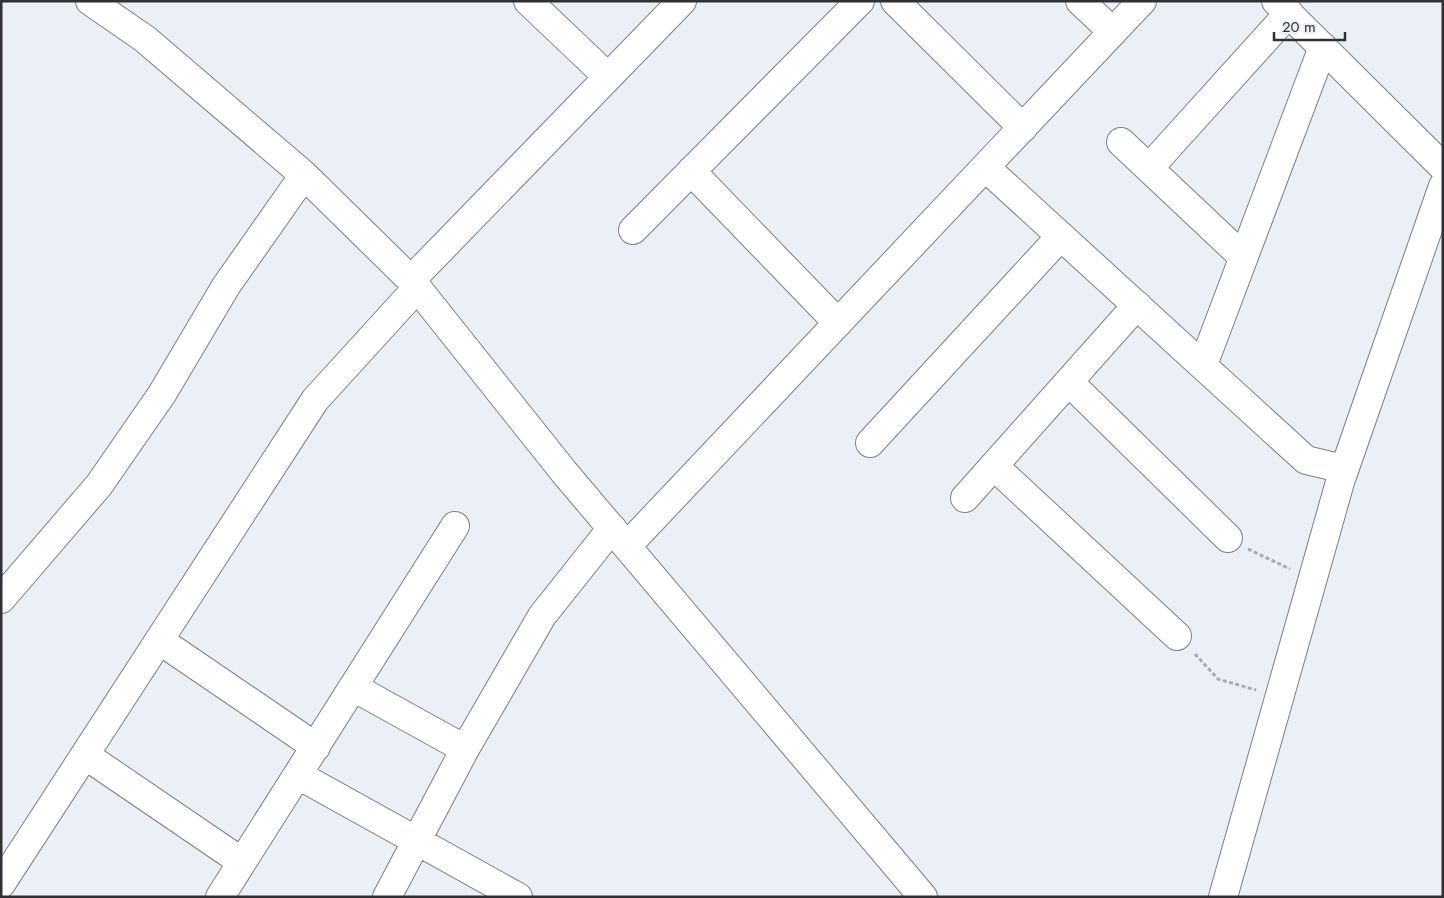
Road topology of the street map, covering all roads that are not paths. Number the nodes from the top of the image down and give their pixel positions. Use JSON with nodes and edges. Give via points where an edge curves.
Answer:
{"nodes":[{"id":1,"x":91,"y":1,"type":"edge"},
{"id":2,"x":528,"y":1,"type":"edge"},
{"id":3,"x":682,"y":1,"type":"edge"},
{"id":4,"x":860,"y":1,"type":"edge"},
{"id":5,"x":895,"y":1,"type":"edge"},
{"id":6,"x":1080,"y":1,"type":"edge"},
{"id":7,"x":1142,"y":1,"type":"edge"},
{"id":8,"x":1282,"y":7,"type":"edge"},
{"id":9,"x":1113,"y":32,"type":"junction"},
{"id":10,"x":1323,"y":48,"type":"junction"},
{"id":11,"x":608,"y":77,"type":"junction"},
{"id":12,"x":1023,"y":128,"type":"junction"},
{"id":13,"x":1121,"y":142,"type":"dead end"},
{"id":14,"x":985,"y":167,"type":"junction"},
{"id":15,"x":1443,"y":167,"type":"edge"},
{"id":16,"x":1149,"y":168,"type":"junction"},
{"id":17,"x":692,"y":171,"type":"junction"},
{"id":18,"x":304,"y":175,"type":"junction"},
{"id":19,"x":1443,"y":186,"type":"edge"},
{"id":20,"x":633,"y":230,"type":"dead end"},
{"id":21,"x":1061,"y":236,"type":"junction"},
{"id":22,"x":1244,"y":258,"type":"junction"},
{"id":23,"x":414,"y":284,"type":"junction"},
{"id":24,"x":1137,"y":305,"type":"junction"},
{"id":25,"x":838,"y":323,"type":"junction"},
{"id":26,"x":1203,"y":365,"type":"junction"},
{"id":27,"x":1069,"y":382,"type":"junction"},
{"id":28,"x":870,"y":443,"type":"dead end"},
{"id":29,"x":994,"y":466,"type":"junction"},
{"id":30,"x":1344,"y":469,"type":"junction"},
{"id":31,"x":965,"y":498,"type":"dead end"},
{"id":32,"x":455,"y":526,"type":"dead end"},
{"id":33,"x":619,"y":537,"type":"junction"},
{"id":34,"x":1228,"y":538,"type":"road end"},
{"id":35,"x":1,"y":599,"type":"edge"},
{"id":36,"x":1177,"y":636,"type":"road end"},
{"id":37,"x":159,"y":640,"type":"junction"},
{"id":38,"x":354,"y":687,"type":"junction"},
{"id":39,"x":316,"y":747,"type":"junction"},
{"id":40,"x":465,"y":748,"type":"junction"},
{"id":41,"x":85,"y":755,"type":"junction"},
{"id":42,"x":298,"y":775,"type":"junction"},
{"id":43,"x":416,"y":841,"type":"junction"},
{"id":44,"x":242,"y":862,"type":"junction"},
{"id":45,"x":1,"y":884,"type":"edge"},
{"id":46,"x":226,"y":895,"type":"edge"},
{"id":47,"x":387,"y":897,"type":"edge"},
{"id":48,"x":518,"y":897,"type":"edge"},
{"id":49,"x":923,"y":897,"type":"edge"},
{"id":50,"x":1223,"y":897,"type":"edge"}],
"edges":[{"from":1,"to":18,"type":"street","via":[[145,39]]},
{"from":2,"to":11,"type":"street"},
{"from":3,"to":11,"type":"street"},
{"from":4,"to":17,"type":"street"},
{"from":5,"to":12,"type":"street"},
{"from":6,"to":9,"type":"street"},
{"from":7,"to":9,"type":"street"},
{"from":8,"to":10,"type":"street"},
{"from":8,"to":16,"type":"street"},
{"from":9,"to":12,"type":"street"},
{"from":10,"to":15,"type":"street"},
{"from":10,"to":22,"type":"street"},
{"from":11,"to":23,"type":"street"},
{"from":12,"to":14,"type":"street"},
{"from":13,"to":16,"type":"street"},
{"from":14,"to":21,"type":"street"},
{"from":14,"to":25,"type":"street"},
{"from":16,"to":22,"type":"street"},
{"from":17,"to":20,"type":"street"},
{"from":17,"to":25,"type":"street"},
{"from":18,"to":23,"type":"street"},
{"from":18,"to":35,"type":"street","via":[[226,286],[162,394],[99,485]]},
{"from":19,"to":30,"type":"street"},
{"from":21,"to":24,"type":"street"},
{"from":21,"to":28,"type":"street"},
{"from":22,"to":26,"type":"street"},
{"from":23,"to":33,"type":"street"},
{"from":23,"to":37,"type":"street","via":[[315,400]]},
{"from":24,"to":26,"type":"street"},
{"from":24,"to":27,"type":"street"},
{"from":25,"to":33,"type":"street"},
{"from":26,"to":30,"type":"street","via":[[1306,460]]},
{"from":27,"to":29,"type":"street"},
{"from":27,"to":34,"type":"street"},
{"from":29,"to":31,"type":"street"},
{"from":29,"to":36,"type":"street"},
{"from":30,"to":50,"type":"street"},
{"from":32,"to":38,"type":"street"},
{"from":33,"to":40,"type":"street","via":[[542,616]]},
{"from":33,"to":49,"type":"street"},
{"from":37,"to":39,"type":"street"},
{"from":37,"to":41,"type":"street"},
{"from":38,"to":39,"type":"street"},
{"from":38,"to":40,"type":"street"},
{"from":39,"to":42,"type":"street"},
{"from":40,"to":43,"type":"street"},
{"from":41,"to":44,"type":"street"},
{"from":41,"to":45,"type":"street"},
{"from":42,"to":43,"type":"street"},
{"from":42,"to":44,"type":"street"},
{"from":43,"to":47,"type":"street"},
{"from":43,"to":48,"type":"street"},
{"from":44,"to":46,"type":"street"}]}
